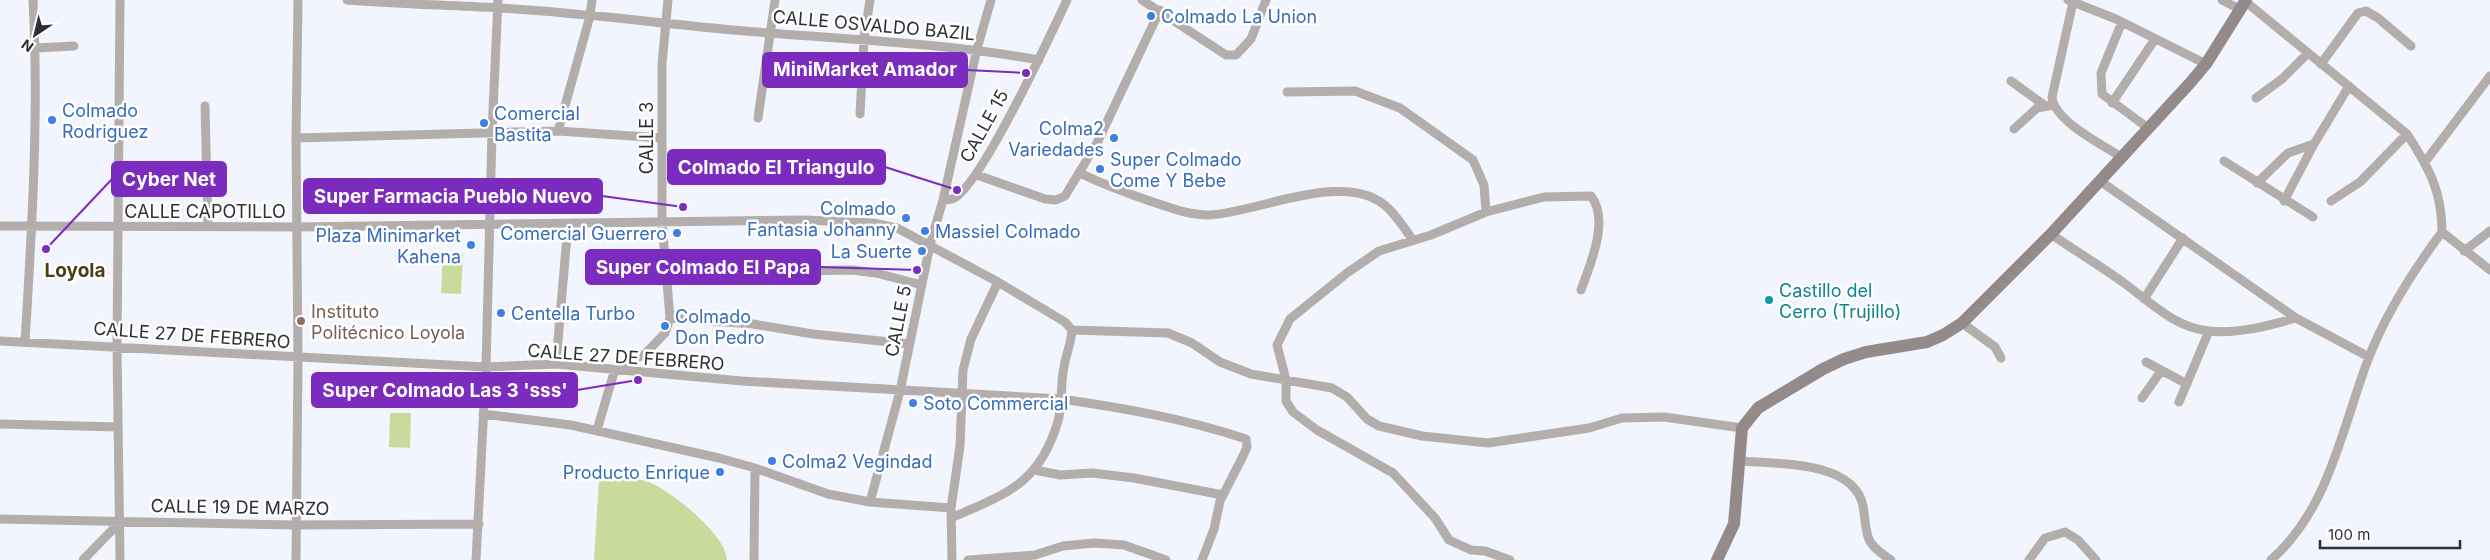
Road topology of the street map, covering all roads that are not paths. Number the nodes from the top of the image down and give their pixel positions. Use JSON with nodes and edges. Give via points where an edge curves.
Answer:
{"nodes":[{"id":1,"x":34,"y":0,"type":"edge"},
{"id":2,"x":120,"y":0,"type":"edge"},
{"id":3,"x":298,"y":0,"type":"edge"},
{"id":4,"x":347,"y":0,"type":"edge"},
{"id":5,"x":592,"y":0,"type":"edge"},
{"id":6,"x":668,"y":0,"type":"edge"},
{"id":7,"x":776,"y":0,"type":"edge"},
{"id":8,"x":870,"y":0,"type":"edge"},
{"id":9,"x":991,"y":0,"type":"edge"},
{"id":10,"x":1067,"y":0,"type":"edge"},
{"id":11,"x":1142,"y":0,"type":"edge"},
{"id":12,"x":1266,"y":0,"type":"edge"},
{"id":13,"x":2222,"y":0,"type":"edge"},
{"id":14,"x":2071,"y":1,"type":"edge"},
{"id":15,"x":498,"y":4,"type":"edge"},
{"id":16,"x":2244,"y":4,"type":"edge"},
{"id":17,"x":1160,"y":10,"type":"junction"},
{"id":18,"x":590,"y":16,"type":"junction"},
{"id":19,"x":2122,"y":22,"type":"junction"},
{"id":20,"x":665,"y":24,"type":"junction"},
{"id":21,"x":771,"y":33,"type":"junction"},
{"id":22,"x":864,"y":38,"type":"junction"},
{"id":23,"x":2155,"y":39,"type":"junction"},
{"id":24,"x":74,"y":46,"type":"dead end"},
{"id":25,"x":2410,"y":46,"type":"dead end"},
{"id":26,"x":36,"y":48,"type":"junction"},
{"id":27,"x":977,"y":49,"type":"junction"},
{"id":28,"x":2307,"y":54,"type":"junction"},
{"id":29,"x":1039,"y":60,"type":"junction"},
{"id":30,"x":2206,"y":64,"type":"junction"},
{"id":31,"x":2321,"y":64,"type":"junction"},
{"id":32,"x":2490,"y":76,"type":"edge"},
{"id":33,"x":2011,"y":81,"type":"dead end"},
{"id":34,"x":2349,"y":86,"type":"junction"},
{"id":35,"x":1287,"y":92,"type":"dead end"},
{"id":36,"x":2256,"y":98,"type":"dead end"},
{"id":37,"x":2112,"y":103,"type":"junction"},
{"id":38,"x":2048,"y":105,"type":"junction"},
{"id":39,"x":205,"y":106,"type":"dead end"},
{"id":40,"x":860,"y":114,"type":"dead end"},
{"id":41,"x":758,"y":118,"type":"dead end"},
{"id":42,"x":2014,"y":128,"type":"dead end"},
{"id":43,"x":2148,"y":128,"type":"junction"},
{"id":44,"x":558,"y":131,"type":"junction"},
{"id":45,"x":492,"y":134,"type":"junction"},
{"id":46,"x":2407,"y":134,"type":"junction"},
{"id":47,"x":296,"y":138,"type":"junction"},
{"id":48,"x":662,"y":138,"type":"junction"},
{"id":49,"x":2314,"y":144,"type":"junction"},
{"id":50,"x":2123,"y":158,"type":"junction"},
{"id":51,"x":2224,"y":161,"type":"dead end"},
{"id":52,"x":2425,"y":162,"type":"junction"},
{"id":53,"x":1080,"y":173,"type":"junction"},
{"id":54,"x":977,"y":175,"type":"junction"},
{"id":55,"x":2100,"y":182,"type":"junction"},
{"id":56,"x":2257,"y":183,"type":"junction"},
{"id":57,"x":943,"y":200,"type":"junction"},
{"id":58,"x":2284,"y":201,"type":"junction"},
{"id":59,"x":2331,"y":201,"type":"dead end"},
{"id":60,"x":1486,"y":212,"type":"junction"},
{"id":61,"x":2313,"y":216,"type":"dead end"},
{"id":62,"x":662,"y":222,"type":"junction"},
{"id":63,"x":568,"y":224,"type":"junction"},
{"id":64,"x":490,"y":225,"type":"junction"},
{"id":65,"x":0,"y":226,"type":"edge"},
{"id":66,"x":32,"y":226,"type":"junction"},
{"id":67,"x":208,"y":227,"type":"junction"},
{"id":68,"x":297,"y":227,"type":"junction"},
{"id":69,"x":118,"y":228,"type":"junction"},
{"id":70,"x":2490,"y":231,"type":"edge"},
{"id":71,"x":2442,"y":232,"type":"junction"},
{"id":72,"x":2051,"y":234,"type":"junction"},
{"id":73,"x":2183,"y":238,"type":"junction"},
{"id":74,"x":1412,"y":239,"type":"junction"},
{"id":75,"x":930,"y":245,"type":"junction"},
{"id":76,"x":2464,"y":251,"type":"junction"},
{"id":77,"x":666,"y":270,"type":"junction"},
{"id":78,"x":2490,"y":270,"type":"edge"},
{"id":79,"x":998,"y":282,"type":"junction"},
{"id":80,"x":922,"y":284,"type":"junction"},
{"id":81,"x":1581,"y":290,"type":"dead end"},
{"id":82,"x":2144,"y":299,"type":"junction"},
{"id":83,"x":670,"y":318,"type":"junction"},
{"id":84,"x":2296,"y":318,"type":"junction"},
{"id":85,"x":1962,"y":323,"type":"junction"},
{"id":86,"x":1072,"y":330,"type":"junction"},
{"id":87,"x":2209,"y":331,"type":"junction"},
{"id":88,"x":0,"y":341,"type":"edge"},
{"id":89,"x":25,"y":342,"type":"junction"},
{"id":90,"x":909,"y":344,"type":"junction"},
{"id":91,"x":117,"y":347,"type":"junction"},
{"id":92,"x":2369,"y":357,"type":"junction"},
{"id":93,"x":2001,"y":358,"type":"dead end"},
{"id":94,"x":298,"y":359,"type":"junction"},
{"id":95,"x":2146,"y":362,"type":"dead end"},
{"id":96,"x":556,"y":364,"type":"junction"},
{"id":97,"x":486,"y":367,"type":"junction"},
{"id":98,"x":615,"y":369,"type":"junction"},
{"id":99,"x":2161,"y":371,"type":"junction"},
{"id":100,"x":1286,"y":380,"type":"junction"},
{"id":101,"x":2187,"y":384,"type":"junction"},
{"id":102,"x":900,"y":391,"type":"junction"},
{"id":103,"x":963,"y":395,"type":"junction"},
{"id":104,"x":2142,"y":398,"type":"dead end"},
{"id":105,"x":1061,"y":399,"type":"junction"},
{"id":106,"x":2179,"y":402,"type":"dead end"},
{"id":107,"x":483,"y":414,"type":"junction"},
{"id":108,"x":0,"y":424,"type":"edge"},
{"id":109,"x":118,"y":427,"type":"junction"},
{"id":110,"x":1742,"y":428,"type":"junction"},
{"id":111,"x":597,"y":430,"type":"junction"},
{"id":112,"x":1740,"y":461,"type":"junction"},
{"id":113,"x":755,"y":468,"type":"junction"},
{"id":114,"x":1035,"y":470,"type":"junction"},
{"id":115,"x":1223,"y":495,"type":"junction"},
{"id":116,"x":870,"y":502,"type":"junction"},
{"id":117,"x":952,"y":513,"type":"junction"},
{"id":118,"x":0,"y":519,"type":"edge"},
{"id":119,"x":121,"y":521,"type":"junction"},
{"id":120,"x":479,"y":524,"type":"junction"},
{"id":121,"x":296,"y":525,"type":"junction"},
{"id":122,"x":83,"y":560,"type":"edge"},
{"id":123,"x":120,"y":560,"type":"edge"},
{"id":124,"x":296,"y":560,"type":"edge"},
{"id":125,"x":476,"y":560,"type":"edge"},
{"id":126,"x":754,"y":560,"type":"edge"},
{"id":127,"x":952,"y":560,"type":"edge"},
{"id":128,"x":968,"y":560,"type":"edge"},
{"id":129,"x":1166,"y":560,"type":"edge"},
{"id":130,"x":1202,"y":560,"type":"edge"},
{"id":131,"x":1510,"y":560,"type":"edge"},
{"id":132,"x":1717,"y":560,"type":"edge"},
{"id":133,"x":1891,"y":560,"type":"edge"},
{"id":134,"x":2029,"y":560,"type":"edge"},
{"id":135,"x":2096,"y":560,"type":"edge"},
{"id":136,"x":2271,"y":560,"type":"edge"}],
"edges":[{"from":1,"to":26,"type":"street"},
{"from":2,"to":69,"type":"street"},
{"from":3,"to":47,"type":"street"},
{"from":4,"to":15,"type":"street","name":"CALLE OSVALDO BAZIL","via":[[416,6]]},
{"from":5,"to":18,"type":"street"},
{"from":6,"to":20,"type":"street","name":"CALLE 3"},
{"from":7,"to":21,"type":"street"},
{"from":8,"to":22,"type":"street"},
{"from":9,"to":27,"type":"street","name":"CALLE 5"},
{"from":10,"to":29,"type":"street","name":"CALLE 15"},
{"from":11,"to":17,"type":"street"},
{"from":12,"to":17,"type":"street","via":[[1251,39],[1236,55],[1226,55],[1207,44]]},
{"from":13,"to":16,"type":"street"},
{"from":14,"to":19,"type":"street"},
{"from":14,"to":38,"type":"street"},
{"from":15,"to":18,"type":"street","name":"CALLE OSVALDO BAZIL"},
{"from":15,"to":45,"type":"street"},
{"from":16,"to":28,"type":"street"},
{"from":16,"to":30,"type":"street"},
{"from":17,"to":53,"type":"street"},
{"from":18,"to":20,"type":"street","name":"CALLE OSVALDO BAZIL"},
{"from":18,"to":44,"type":"street"},
{"from":19,"to":23,"type":"street"},
{"from":19,"to":37,"type":"street","via":[[2102,74],[2102,94]]},
{"from":20,"to":21,"type":"street","name":"CALLE OSVALDO BAZIL"},
{"from":20,"to":48,"type":"street","name":"CALLE 3"},
{"from":21,"to":22,"type":"street","name":"CALLE OSVALDO BAZIL"},
{"from":21,"to":41,"type":"street"},
{"from":22,"to":27,"type":"street","name":"CALLE OSVALDO BAZIL"},
{"from":22,"to":40,"type":"street"},
{"from":23,"to":30,"type":"street"},
{"from":23,"to":37,"type":"street"},
{"from":24,"to":26,"type":"street"},
{"from":25,"to":31,"type":"street","via":[[2366,11],[2358,13]]},
{"from":26,"to":66,"type":"street"},
{"from":27,"to":29,"type":"street","name":"CALLE OSVALDO BAZIL"},
{"from":27,"to":57,"type":"street","name":"CALLE 5"},
{"from":28,"to":31,"type":"street"},
{"from":28,"to":36,"type":"street","via":[[2282,79]]},
{"from":29,"to":54,"type":"street","name":"CALLE 15"},
{"from":30,"to":43,"type":"street"},
{"from":31,"to":34,"type":"street"},
{"from":32,"to":52,"type":"street"},
{"from":33,"to":38,"type":"street"},
{"from":34,"to":46,"type":"street"},
{"from":34,"to":49,"type":"street"},
{"from":35,"to":60,"type":"street","via":[[1355,91],[1400,108],[1473,160],[1484,185]]},
{"from":37,"to":43,"type":"street"},
{"from":38,"to":42,"type":"street","via":[[2031,112]]},
{"from":38,"to":50,"type":"street","via":[[2061,118]]},
{"from":39,"to":67,"type":"street"},
{"from":43,"to":50,"type":"street"},
{"from":44,"to":45,"type":"street"},
{"from":44,"to":48,"type":"street"},
{"from":45,"to":47,"type":"street"},
{"from":45,"to":64,"type":"street"},
{"from":46,"to":52,"type":"street"},
{"from":46,"to":59,"type":"street","via":[[2366,176]]},
{"from":47,"to":68,"type":"street"},
{"from":48,"to":62,"type":"street","name":"CALLE 3"},
{"from":49,"to":56,"type":"street","via":[[2288,153]]},
{"from":49,"to":58,"type":"street"},
{"from":50,"to":55,"type":"street"},
{"from":51,"to":56,"type":"street"},
{"from":52,"to":71,"type":"street","via":[[2442,208]]},
{"from":53,"to":54,"type":"street","via":[[1065,196],[1056,200],[1019,191]]},
{"from":53,"to":74,"type":"street","via":[[1115,190],[1192,214],[1210,215],[1317,193],[1368,195],[1388,208]]},
{"from":54,"to":57,"type":"street","name":"CALLE 15","via":[[953,199]]},
{"from":55,"to":72,"type":"street"},
{"from":55,"to":73,"type":"street"},
{"from":56,"to":58,"type":"street"},
{"from":57,"to":75,"type":"street","name":"CALLE 5"},
{"from":58,"to":61,"type":"street"},
{"from":60,"to":74,"type":"street","via":[[1431,235]]},
{"from":60,"to":81,"type":"street","via":[[1544,198],[1592,196],[1597,204],[1598,240]]},
{"from":62,"to":63,"type":"street","name":"CALLE CAPOTILLO"},
{"from":62,"to":75,"type":"street","name":"CALLE CAPOTILLO","via":[[804,220],[874,223],[897,228]]},
{"from":62,"to":77,"type":"street","name":"CALLE 3"},
{"from":63,"to":64,"type":"street","name":"CALLE CAPOTILLO"},
{"from":63,"to":96,"type":"street"},
{"from":64,"to":68,"type":"street","name":"CALLE CAPOTILLO"},
{"from":64,"to":97,"type":"street"},
{"from":65,"to":66,"type":"street","name":"CALLE CAPOTILLO"},
{"from":66,"to":69,"type":"street","name":"CALLE CAPOTILLO"},
{"from":66,"to":89,"type":"street"},
{"from":67,"to":68,"type":"street","name":"CALLE CAPOTILLO"},
{"from":67,"to":69,"type":"street","name":"CALLE CAPOTILLO"},
{"from":68,"to":94,"type":"street"},
{"from":69,"to":91,"type":"street"},
{"from":70,"to":76,"type":"street"},
{"from":71,"to":76,"type":"street"},
{"from":71,"to":92,"type":"street","via":[[2390,309]]},
{"from":72,"to":82,"type":"street"},
{"from":72,"to":85,"type":"street"},
{"from":73,"to":82,"type":"street"},
{"from":73,"to":84,"type":"street"},
{"from":74,"to":100,"type":"street","via":[[1379,251],[1290,319],[1277,345]]},
{"from":75,"to":79,"type":"street","name":"CALLE CAPOTILLO"},
{"from":75,"to":80,"type":"street","name":"CALLE 5"},
{"from":76,"to":78,"type":"street"},
{"from":77,"to":80,"type":"street","via":[[710,273],[852,270],[876,272]]},
{"from":77,"to":83,"type":"street","name":"CALLE 3"},
{"from":79,"to":86,"type":"street","name":"CALLE CAPOTILLO","via":[[1065,322]]},
{"from":79,"to":103,"type":"street","via":[[971,339],[963,370]]},
{"from":80,"to":90,"type":"street","name":"CALLE 5"},
{"from":82,"to":87,"type":"street","via":[[2160,312]]},
{"from":83,"to":90,"type":"street","via":[[754,324]]},
{"from":83,"to":98,"type":"street","via":[[665,333],[645,354]]},
{"from":84,"to":87,"type":"street","via":[[2257,329]]},
{"from":84,"to":92,"type":"street"},
{"from":85,"to":93,"type":"street","via":[[1995,347]]},
{"from":85,"to":110,"type":"street","via":[[1927,342],[1866,352],[1823,369],[1758,408]]},
{"from":86,"to":100,"type":"street","via":[[1168,333],[1220,362],[1251,374]]},
{"from":86,"to":105,"type":"street"},
{"from":87,"to":101,"type":"street"},
{"from":88,"to":89,"type":"street","name":"CALLE 27 DE FEBRERO"},
{"from":89,"to":91,"type":"street","name":"CALLE 27 DE FEBRERO"},
{"from":90,"to":102,"type":"street","name":"CALLE 5"},
{"from":91,"to":94,"type":"street","name":"CALLE 27 DE FEBRERO"},
{"from":91,"to":109,"type":"street"},
{"from":92,"to":136,"type":"street","via":[[2320,496],[2300,530]]},
{"from":94,"to":97,"type":"street","name":"CALLE 27 DE FEBRERO"},
{"from":94,"to":121,"type":"street"},
{"from":95,"to":99,"type":"street"},
{"from":96,"to":97,"type":"street","name":"CALLE 27 DE FEBRERO"},
{"from":96,"to":98,"type":"street","name":"CALLE 27 DE FEBRERO"},
{"from":97,"to":107,"type":"street"},
{"from":98,"to":102,"type":"street","name":"CALLE 27 DE FEBRERO"},
{"from":98,"to":111,"type":"street"},
{"from":99,"to":101,"type":"street"},
{"from":99,"to":104,"type":"street"},
{"from":100,"to":110,"type":"street","via":[[1332,388],[1347,397],[1367,420],[1379,426],[1422,436],[1488,443],[1590,428],[1622,418],[1664,417]]},
{"from":100,"to":131,"type":"street","via":[[1286,401],[1293,412],[1317,430],[1393,473],[1430,511],[1449,540],[1471,550],[1485,551]]},
{"from":101,"to":106,"type":"street"},
{"from":102,"to":103,"type":"street","name":"CALLE 27 DE FEBRERO"},
{"from":102,"to":116,"type":"street","name":"CALLE 5"},
{"from":103,"to":105,"type":"street","name":"CALLE 27 DE FEBRERO"},
{"from":103,"to":117,"type":"street"},
{"from":105,"to":114,"type":"street","via":[[1058,421]]},
{"from":105,"to":115,"type":"street","name":"CALLE 27 DE FEBRERO","via":[[1200,424],[1246,439],[1247,447]]},
{"from":107,"to":111,"type":"street"},
{"from":107,"to":120,"type":"street"},
{"from":108,"to":109,"type":"street"},
{"from":109,"to":119,"type":"street"},
{"from":110,"to":112,"type":"street"},
{"from":111,"to":113,"type":"street"},
{"from":112,"to":132,"type":"street","via":[[1734,524]]},
{"from":112,"to":133,"type":"street","via":[[1833,472],[1855,487],[1863,505],[1864,528],[1874,549]]},
{"from":113,"to":116,"type":"street","via":[[828,494]]},
{"from":113,"to":126,"type":"street"},
{"from":114,"to":115,"type":"street","via":[[1060,475],[1092,473],[1134,478]]},
{"from":114,"to":117,"type":"street","via":[[1002,496]]},
{"from":115,"to":130,"type":"street"},
{"from":116,"to":117,"type":"street"},
{"from":117,"to":127,"type":"street"},
{"from":118,"to":119,"type":"street","name":"CALLE 19 DE MARZO"},
{"from":119,"to":121,"type":"street","name":"CALLE 19 DE MARZO"},
{"from":119,"to":122,"type":"street"},
{"from":119,"to":123,"type":"street"},
{"from":120,"to":121,"type":"street","name":"CALLE 19 DE MARZO"},
{"from":120,"to":125,"type":"street"},
{"from":121,"to":124,"type":"street"},
{"from":128,"to":129,"type":"street","via":[[1035,555],[1062,546],[1094,543],[1124,545]]},
{"from":134,"to":135,"type":"street","via":[[2044,538],[2066,532]]}]}
